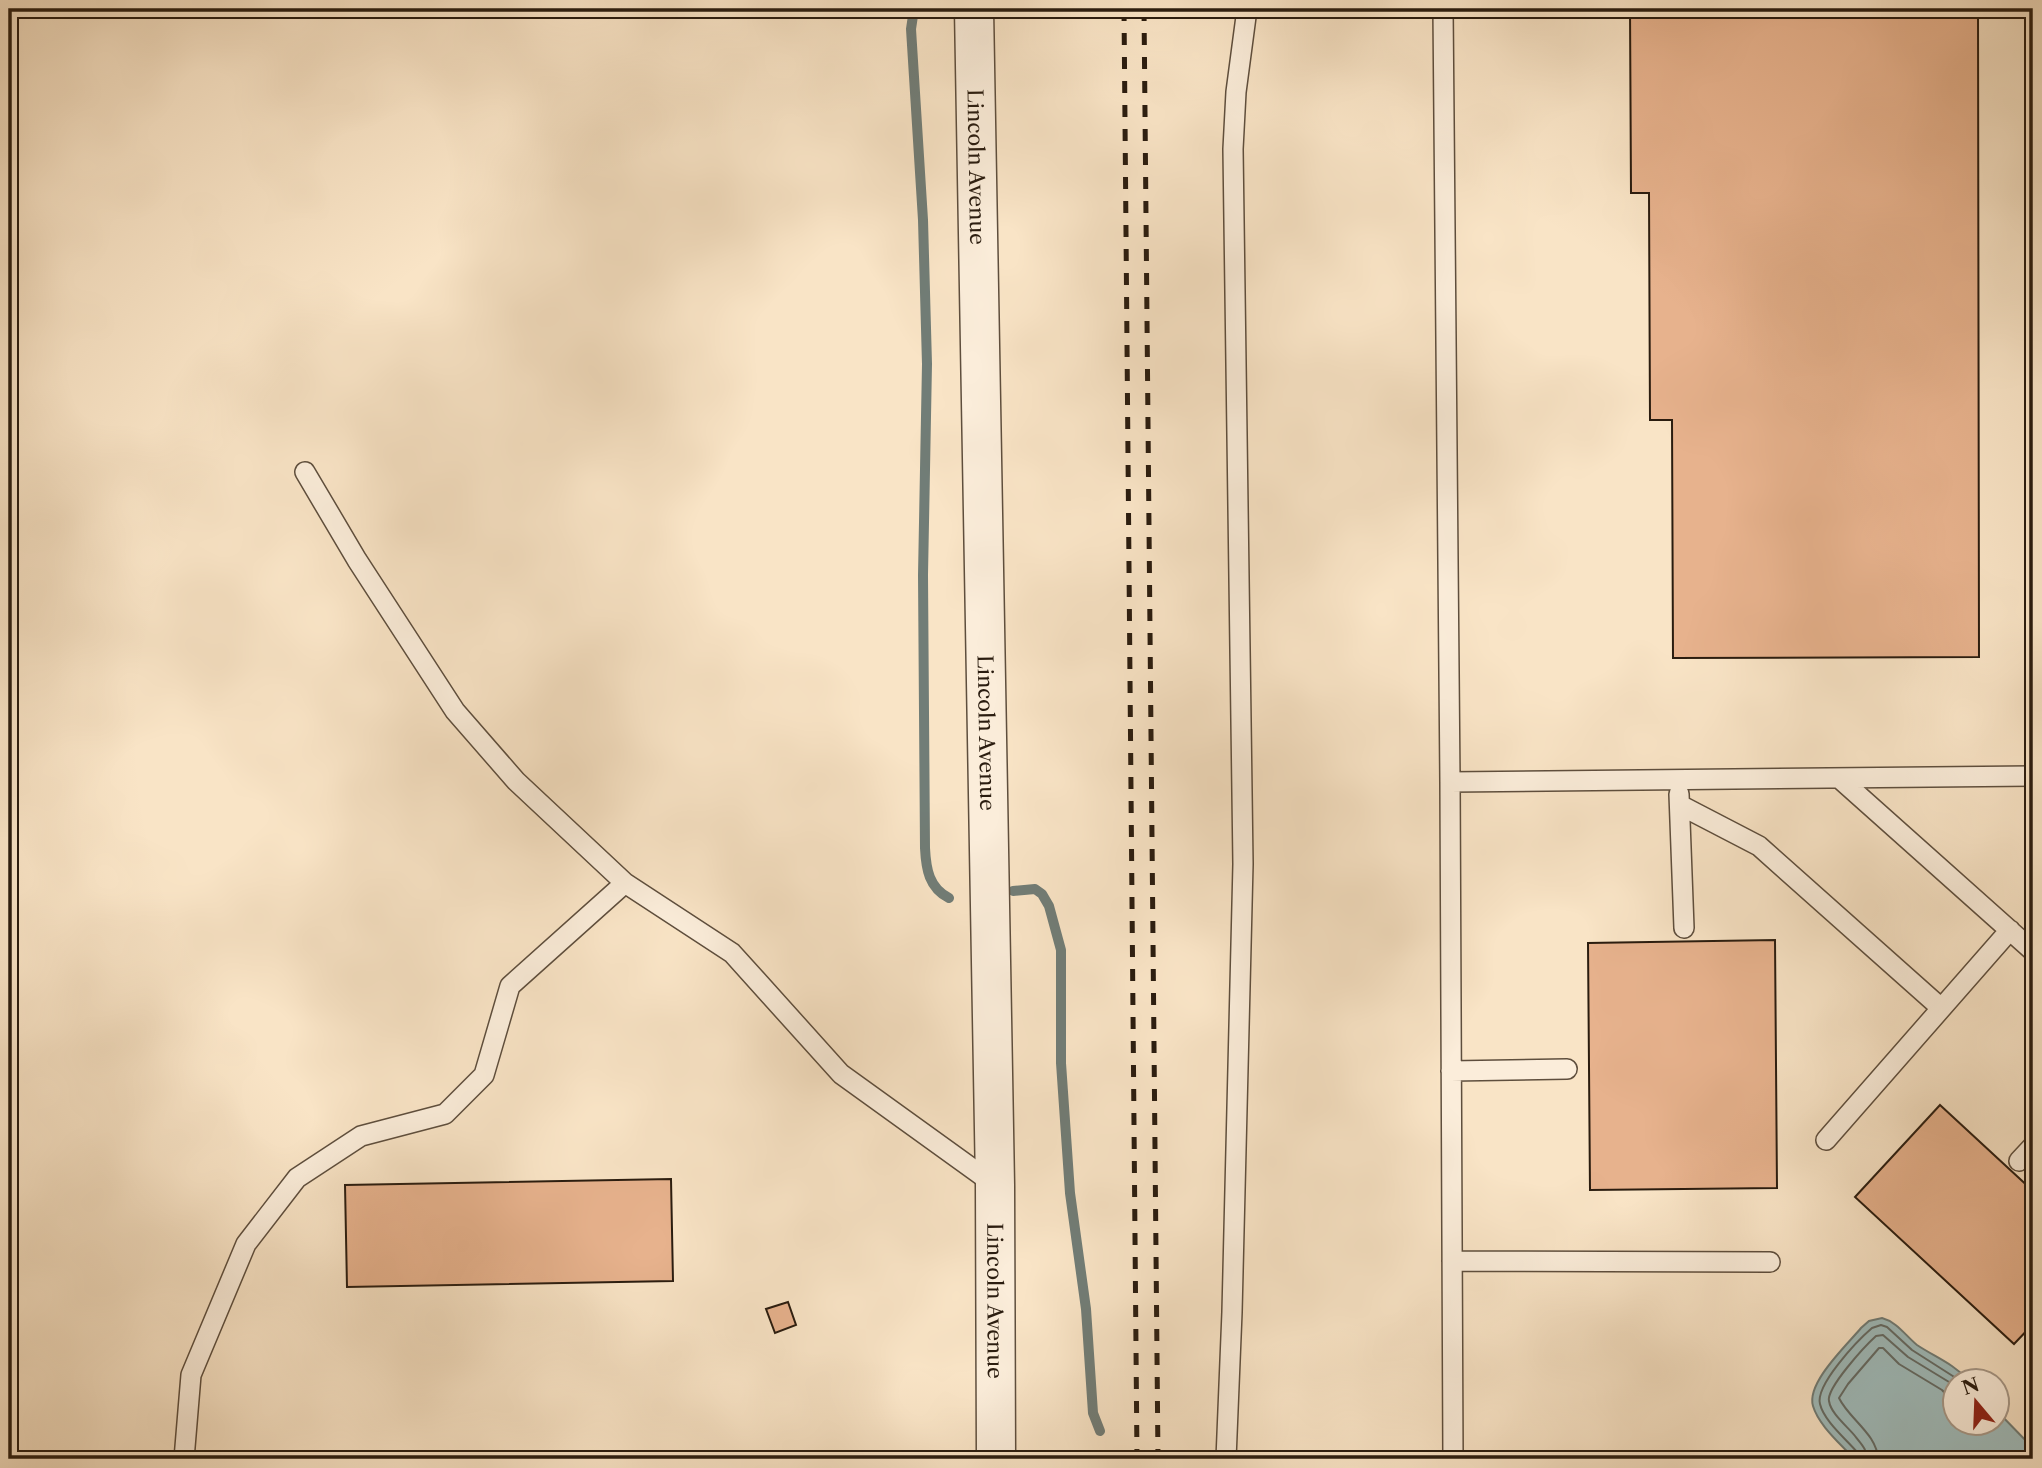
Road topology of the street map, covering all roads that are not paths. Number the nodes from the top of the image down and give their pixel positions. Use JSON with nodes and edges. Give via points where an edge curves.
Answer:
{"nodes":[{"id":1,"x":974,"y":9,"type":"edge"},
{"id":2,"x":1247,"y":9,"type":"edge"},
{"id":3,"x":1443,"y":9,"type":"edge"},
{"id":4,"x":304,"y":471,"type":"dead end"},
{"id":5,"x":2033,"y":776,"type":"edge"},
{"id":6,"x":1839,"y":778,"type":"junction"},
{"id":7,"x":1679,"y":779,"type":"junction"},
{"id":8,"x":1450,"y":782,"type":"junction"},
{"id":9,"x":1680,"y":805,"type":"junction"},
{"id":10,"x":625,"y":883,"type":"junction"},
{"id":11,"x":1684,"y":928,"type":"dead end"},
{"id":12,"x":2010,"y":930,"type":"junction"},
{"id":13,"x":2033,"y":951,"type":"edge"},
{"id":14,"x":1941,"y":1008,"type":"junction"},
{"id":15,"x":1567,"y":1069,"type":"dead end"},
{"id":16,"x":1451,"y":1070,"type":"junction"},
{"id":17,"x":1826,"y":1140,"type":"dead end"},
{"id":18,"x":2033,"y":1146,"type":"edge"},
{"id":19,"x":2020,"y":1161,"type":"dead end"},
{"id":20,"x":995,"y":1185,"type":"junction"},
{"id":21,"x":1452,"y":1261,"type":"junction"},
{"id":22,"x":1770,"y":1262,"type":"dead end"},
{"id":23,"x":184,"y":1459,"type":"edge"},
{"id":24,"x":996,"y":1459,"type":"edge"},
{"id":25,"x":1226,"y":1459,"type":"edge"},
{"id":26,"x":1453,"y":1459,"type":"edge"}],
"edges":[{"from":1,"to":20,"type":"street","name":"Lincoln Avenue"},
{"from":2,"to":25,"type":"lane","via":[[1233,149],[1243,864]]},
{"from":3,"to":8,"type":"lane"},
{"from":4,"to":10,"type":"lane","via":[[455,711],[516,781]]},
{"from":5,"to":6,"type":"lane"},
{"from":6,"to":7,"type":"lane"},
{"from":6,"to":12,"type":"lane"},
{"from":7,"to":8,"type":"lane"},
{"from":7,"to":9,"type":"lane"},
{"from":8,"to":16,"type":"lane"},
{"from":9,"to":11,"type":"lane"},
{"from":9,"to":14,"type":"lane","via":[[1759,846]]},
{"from":10,"to":20,"type":"lane","via":[[732,953],[841,1074]]},
{"from":10,"to":23,"type":"lane","via":[[510,986],[484,1075],[445,1114],[361,1136],[297,1178],[246,1244],[191,1376]]},
{"from":12,"to":13,"type":"lane"},
{"from":12,"to":14,"type":"lane"},
{"from":14,"to":17,"type":"lane"},
{"from":15,"to":16,"type":"lane"},
{"from":16,"to":21,"type":"lane"},
{"from":18,"to":19,"type":"lane"},
{"from":20,"to":24,"type":"street","name":"Lincoln Avenue"},
{"from":21,"to":22,"type":"lane"},
{"from":21,"to":26,"type":"lane"}]}
